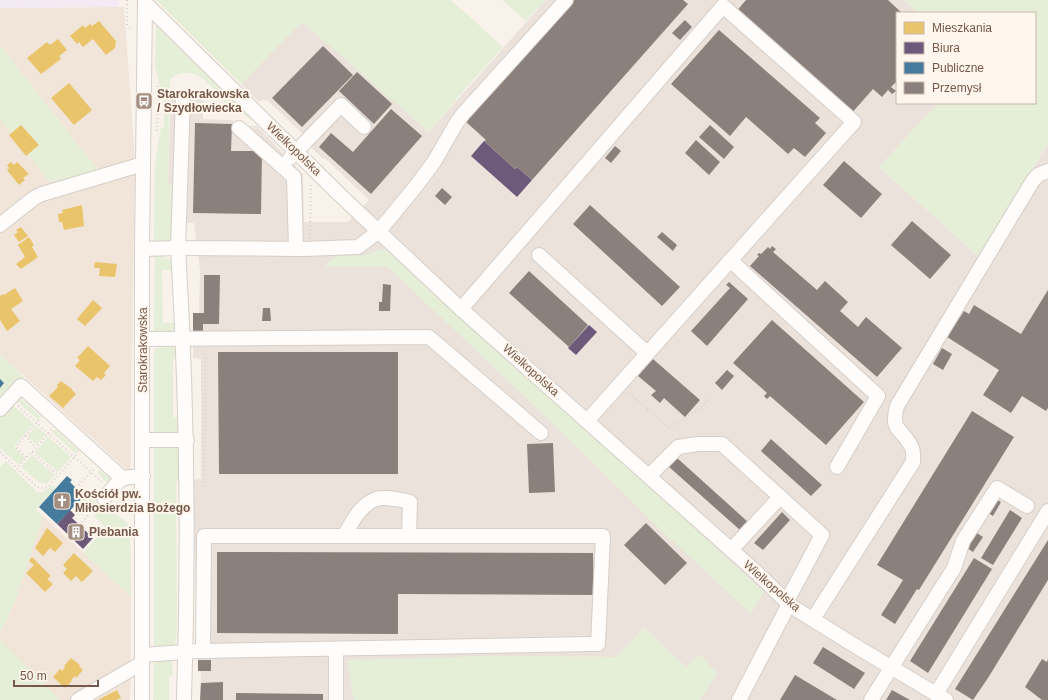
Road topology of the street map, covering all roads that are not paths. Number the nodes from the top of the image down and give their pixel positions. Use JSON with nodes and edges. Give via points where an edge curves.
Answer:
{"nodes":[{"id":1,"x":566,"y":0,"type":"edge"},
{"id":2,"x":145,"y":1,"type":"edge"},
{"id":3,"x":183,"y":98,"type":"dead end"},
{"id":4,"x":364,"y":127,"type":"dead end"},
{"id":5,"x":239,"y":128,"type":"dead end"},
{"id":6,"x":296,"y":152,"type":"junction"},
{"id":7,"x":143,"y":164,"type":"junction"},
{"id":8,"x":283,"y":166,"type":"junction"},
{"id":9,"x":1048,"y":171,"type":"edge"},
{"id":10,"x":0,"y":225,"type":"edge"},
{"id":11,"x":379,"y":231,"type":"junction"},
{"id":12,"x":142,"y":248,"type":"junction"},
{"id":13,"x":178,"y":248,"type":"junction"},
{"id":14,"x":296,"y":249,"type":"junction"},
{"id":15,"x":539,"y":255,"type":"dead end"},
{"id":16,"x":730,"y":260,"type":"junction"},
{"id":17,"x":461,"y":309,"type":"junction"},
{"id":18,"x":184,"y":338,"type":"junction"},
{"id":19,"x":142,"y":339,"type":"junction"},
{"id":20,"x":647,"y":354,"type":"junction"},
{"id":21,"x":0,"y":409,"type":"edge"},
{"id":22,"x":587,"y":420,"type":"junction"},
{"id":23,"x":540,"y":433,"type":"dead end"},
{"id":24,"x":143,"y":440,"type":"junction"},
{"id":25,"x":187,"y":440,"type":"junction"},
{"id":26,"x":837,"y":467,"type":"dead end"},
{"id":27,"x":143,"y":476,"type":"junction"},
{"id":28,"x":649,"y":476,"type":"junction"},
{"id":29,"x":122,"y":478,"type":"junction"},
{"id":30,"x":107,"y":494,"type":"road end"},
{"id":31,"x":780,"y":497,"type":"junction"},
{"id":32,"x":1027,"y":506,"type":"dead end"},
{"id":33,"x":1048,"y":511,"type":"edge"},
{"id":34,"x":344,"y":536,"type":"junction"},
{"id":35,"x":409,"y":536,"type":"junction"},
{"id":36,"x":732,"y":550,"type":"junction"},
{"id":37,"x":788,"y":602,"type":"junction"},
{"id":38,"x":813,"y":619,"type":"junction"},
{"id":39,"x":336,"y":649,"type":"junction"},
{"id":40,"x":203,"y":651,"type":"junction"},
{"id":41,"x":186,"y":653,"type":"junction"},
{"id":42,"x":142,"y":659,"type":"junction"},
{"id":43,"x":891,"y":667,"type":"junction"},
{"id":44,"x":941,"y":697,"type":"edge"},
{"id":45,"x":78,"y":700,"type":"edge"},
{"id":46,"x":142,"y":700,"type":"edge"},
{"id":47,"x":184,"y":700,"type":"edge"},
{"id":48,"x":336,"y":700,"type":"edge"},
{"id":49,"x":739,"y":700,"type":"edge"},
{"id":50,"x":871,"y":700,"type":"edge"}],
"edges":[{"from":1,"to":11,"type":"street","via":[[463,114],[424,177]]},
{"from":2,"to":6,"type":"street","name":"Wielkopolska"},
{"from":2,"to":7,"type":"street","name":"Starokrakowska"},
{"from":3,"to":13,"type":"street"},
{"from":4,"to":6,"type":"street","via":[[341,105]]},
{"from":5,"to":8,"type":"street"},
{"from":6,"to":8,"type":"street"},
{"from":6,"to":11,"type":"street","name":"Wielkopolska"},
{"from":7,"to":10,"type":"street","via":[[42,194]]},
{"from":7,"to":12,"type":"street","name":"Starokrakowska"},
{"from":8,"to":14,"type":"street","via":[[294,177]]},
{"from":9,"to":38,"type":"street","via":[[1038,175],[1032,182],[897,406],[894,418],[897,430],[912,448],[913,462]]},
{"from":11,"to":14,"type":"street","via":[[358,247]]},
{"from":11,"to":17,"type":"street","name":"Wielkopolska"},
{"from":12,"to":13,"type":"street"},
{"from":12,"to":19,"type":"street","name":"Starokrakowska"},
{"from":13,"to":14,"type":"street"},
{"from":13,"to":18,"type":"street"},
{"from":15,"to":20,"type":"street"},
{"from":16,"to":17,"type":"street","via":[[854,122],[723,6]]},
{"from":16,"to":20,"type":"street"},
{"from":16,"to":26,"type":"street","via":[[878,396]]},
{"from":17,"to":22,"type":"street","name":"Wielkopolska"},
{"from":18,"to":19,"type":"street"},
{"from":18,"to":23,"type":"street","via":[[429,337]]},
{"from":18,"to":25,"type":"street"},
{"from":19,"to":24,"type":"street","name":"Starokrakowska"},
{"from":20,"to":22,"type":"street"},
{"from":21,"to":29,"type":"street","via":[[21,386]]},
{"from":22,"to":28,"type":"street","name":"Wielkopolska"},
{"from":24,"to":25,"type":"street"},
{"from":24,"to":27,"type":"street","name":"Starokrakowska"},
{"from":25,"to":41,"type":"street"},
{"from":27,"to":29,"type":"street"},
{"from":27,"to":42,"type":"street","name":"Starokrakowska"},
{"from":28,"to":31,"type":"street","via":[[678,447],[722,444]]},
{"from":28,"to":36,"type":"street","name":"Wielkopolska"},
{"from":29,"to":30,"type":"street"},
{"from":31,"to":36,"type":"street"},
{"from":31,"to":37,"type":"street","via":[[822,535]]},
{"from":32,"to":43,"type":"street","via":[[997,488],[963,541],[954,568]]},
{"from":33,"to":44,"type":"street"},
{"from":34,"to":35,"type":"street"},
{"from":34,"to":35,"type":"street","via":[[363,507],[377,499],[391,498],[410,502]]},
{"from":34,"to":40,"type":"street","via":[[204,536]]},
{"from":35,"to":39,"type":"street","via":[[603,536],[598,644]]},
{"from":36,"to":37,"type":"street","name":"Wielkopolska"},
{"from":37,"to":38,"type":"street","name":"Wielkopolska"},
{"from":37,"to":49,"type":"street"},
{"from":38,"to":43,"type":"street","name":"Wielkopolska"},
{"from":39,"to":40,"type":"street"},
{"from":39,"to":48,"type":"street"},
{"from":40,"to":41,"type":"street"},
{"from":41,"to":42,"type":"street"},
{"from":41,"to":47,"type":"street"},
{"from":42,"to":45,"type":"street"},
{"from":42,"to":46,"type":"street","name":"Starokrakowska"},
{"from":43,"to":44,"type":"street","name":"Wielkopolska"},
{"from":43,"to":50,"type":"street"}]}
